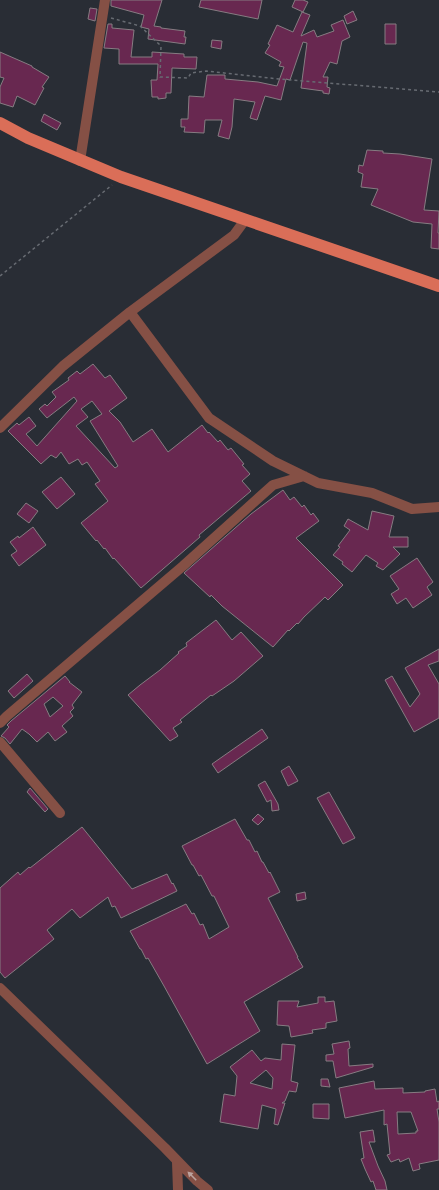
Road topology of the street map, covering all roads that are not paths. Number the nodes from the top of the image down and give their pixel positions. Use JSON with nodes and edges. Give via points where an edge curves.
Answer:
{"nodes":[{"id":1,"x":105,"y":0,"type":"edge"},
{"id":2,"x":0,"y":123,"type":"edge"},
{"id":3,"x":80,"y":161,"type":"junction"},
{"id":4,"x":245,"y":220,"type":"junction"},
{"id":5,"x":439,"y":286,"type":"edge"},
{"id":6,"x":130,"y":312,"type":"junction"},
{"id":7,"x":0,"y":428,"type":"edge"},
{"id":8,"x":304,"y":476,"type":"junction"},
{"id":9,"x":439,"y":507,"type":"edge"},
{"id":10,"x":0,"y":724,"type":"edge"},
{"id":11,"x":0,"y":742,"type":"edge"},
{"id":12,"x":60,"y":813,"type":"dead end"},
{"id":13,"x":0,"y":988,"type":"edge"},
{"id":14,"x":177,"y":1162,"type":"junction"},
{"id":15,"x":178,"y":1190,"type":"edge"},
{"id":16,"x":208,"y":1190,"type":"edge"}],
"edges":[{"from":1,"to":3,"type":"street"},
{"from":2,"to":3,"type":"main road"},
{"from":3,"to":4,"type":"main road"},
{"from":4,"to":5,"type":"main road"},
{"from":4,"to":6,"type":"street","via":[[234,235]]},
{"from":6,"to":7,"type":"street","via":[[63,366]]},
{"from":6,"to":8,"type":"street","via":[[209,418],[273,460]]},
{"from":8,"to":9,"type":"street","via":[[318,483],[372,492],[412,509]]},
{"from":8,"to":10,"type":"street","via":[[273,485]]},
{"from":11,"to":12,"type":"street"},
{"from":13,"to":14,"type":"street","via":[[160,1142]]},
{"from":14,"to":15,"type":"street"},
{"from":16,"to":14,"type":"street","one_way":true}]}
